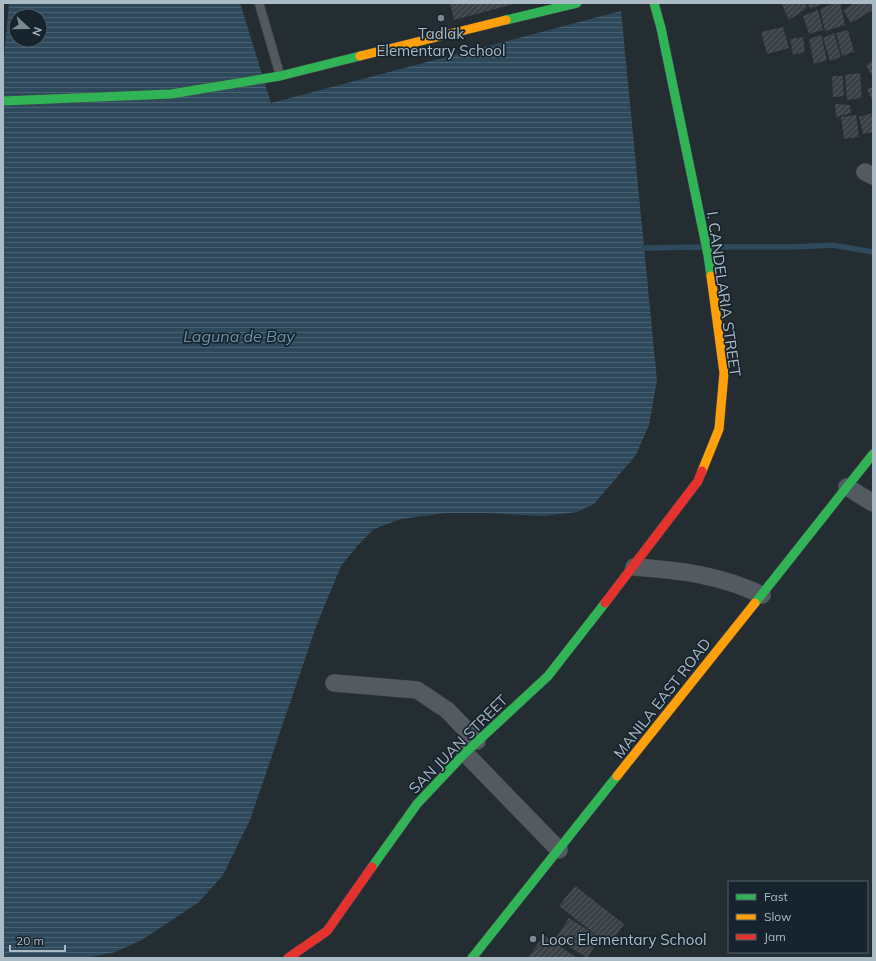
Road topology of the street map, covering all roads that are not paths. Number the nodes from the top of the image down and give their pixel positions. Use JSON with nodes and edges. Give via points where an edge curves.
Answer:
{"nodes":[{"id":1,"x":260,"y":3,"type":"edge"},
{"id":2,"x":577,"y":3,"type":"edge"},
{"id":3,"x":654,"y":3,"type":"edge"},
{"id":4,"x":280,"y":76,"type":"junction"},
{"id":5,"x":3,"y":101,"type":"edge"},
{"id":6,"x":873,"y":454,"type":"edge"},
{"id":7,"x":847,"y":487,"type":"junction"},
{"id":8,"x":873,"y":503,"type":"edge"},
{"id":9,"x":634,"y":568,"type":"junction"},
{"id":10,"x":762,"y":596,"type":"junction"},
{"id":11,"x":334,"y":683,"type":"dead end"},
{"id":12,"x":477,"y":741,"type":"junction"},
{"id":13,"x":465,"y":753,"type":"junction"},
{"id":14,"x":559,"y":850,"type":"junction"},
{"id":15,"x":288,"y":958,"type":"edge"},
{"id":16,"x":472,"y":958,"type":"edge"}],
"edges":[{"from":1,"to":4,"type":"lane"},
{"from":2,"to":4,"type":"street"},
{"from":3,"to":9,"type":"street","name":"I. CANDELARIA STREET","via":[[708,256],[724,373],[719,429],[698,481]]},
{"from":4,"to":5,"type":"street","via":[[170,94]]},
{"from":6,"to":7,"type":"street","name":"MANILA EAST ROAD"},
{"from":7,"to":8,"type":"street"},
{"from":7,"to":10,"type":"street","name":"MANILA EAST ROAD"},
{"from":9,"to":10,"type":"street","via":[[676,570],[718,578]]},
{"from":9,"to":12,"type":"street","name":"SAN JUAN STREET","via":[[548,676]]},
{"from":10,"to":14,"type":"street","name":"MANILA EAST ROAD"},
{"from":11,"to":12,"type":"street","via":[[417,690],[447,710]]},
{"from":12,"to":13,"type":"street","name":"SAN JUAN STREET"},
{"from":13,"to":14,"type":"street"},
{"from":13,"to":15,"type":"street","name":"SAN JUAN STREET","via":[[418,804],[326,931]]},
{"from":14,"to":16,"type":"street","name":"MANILA EAST ROAD"}]}
